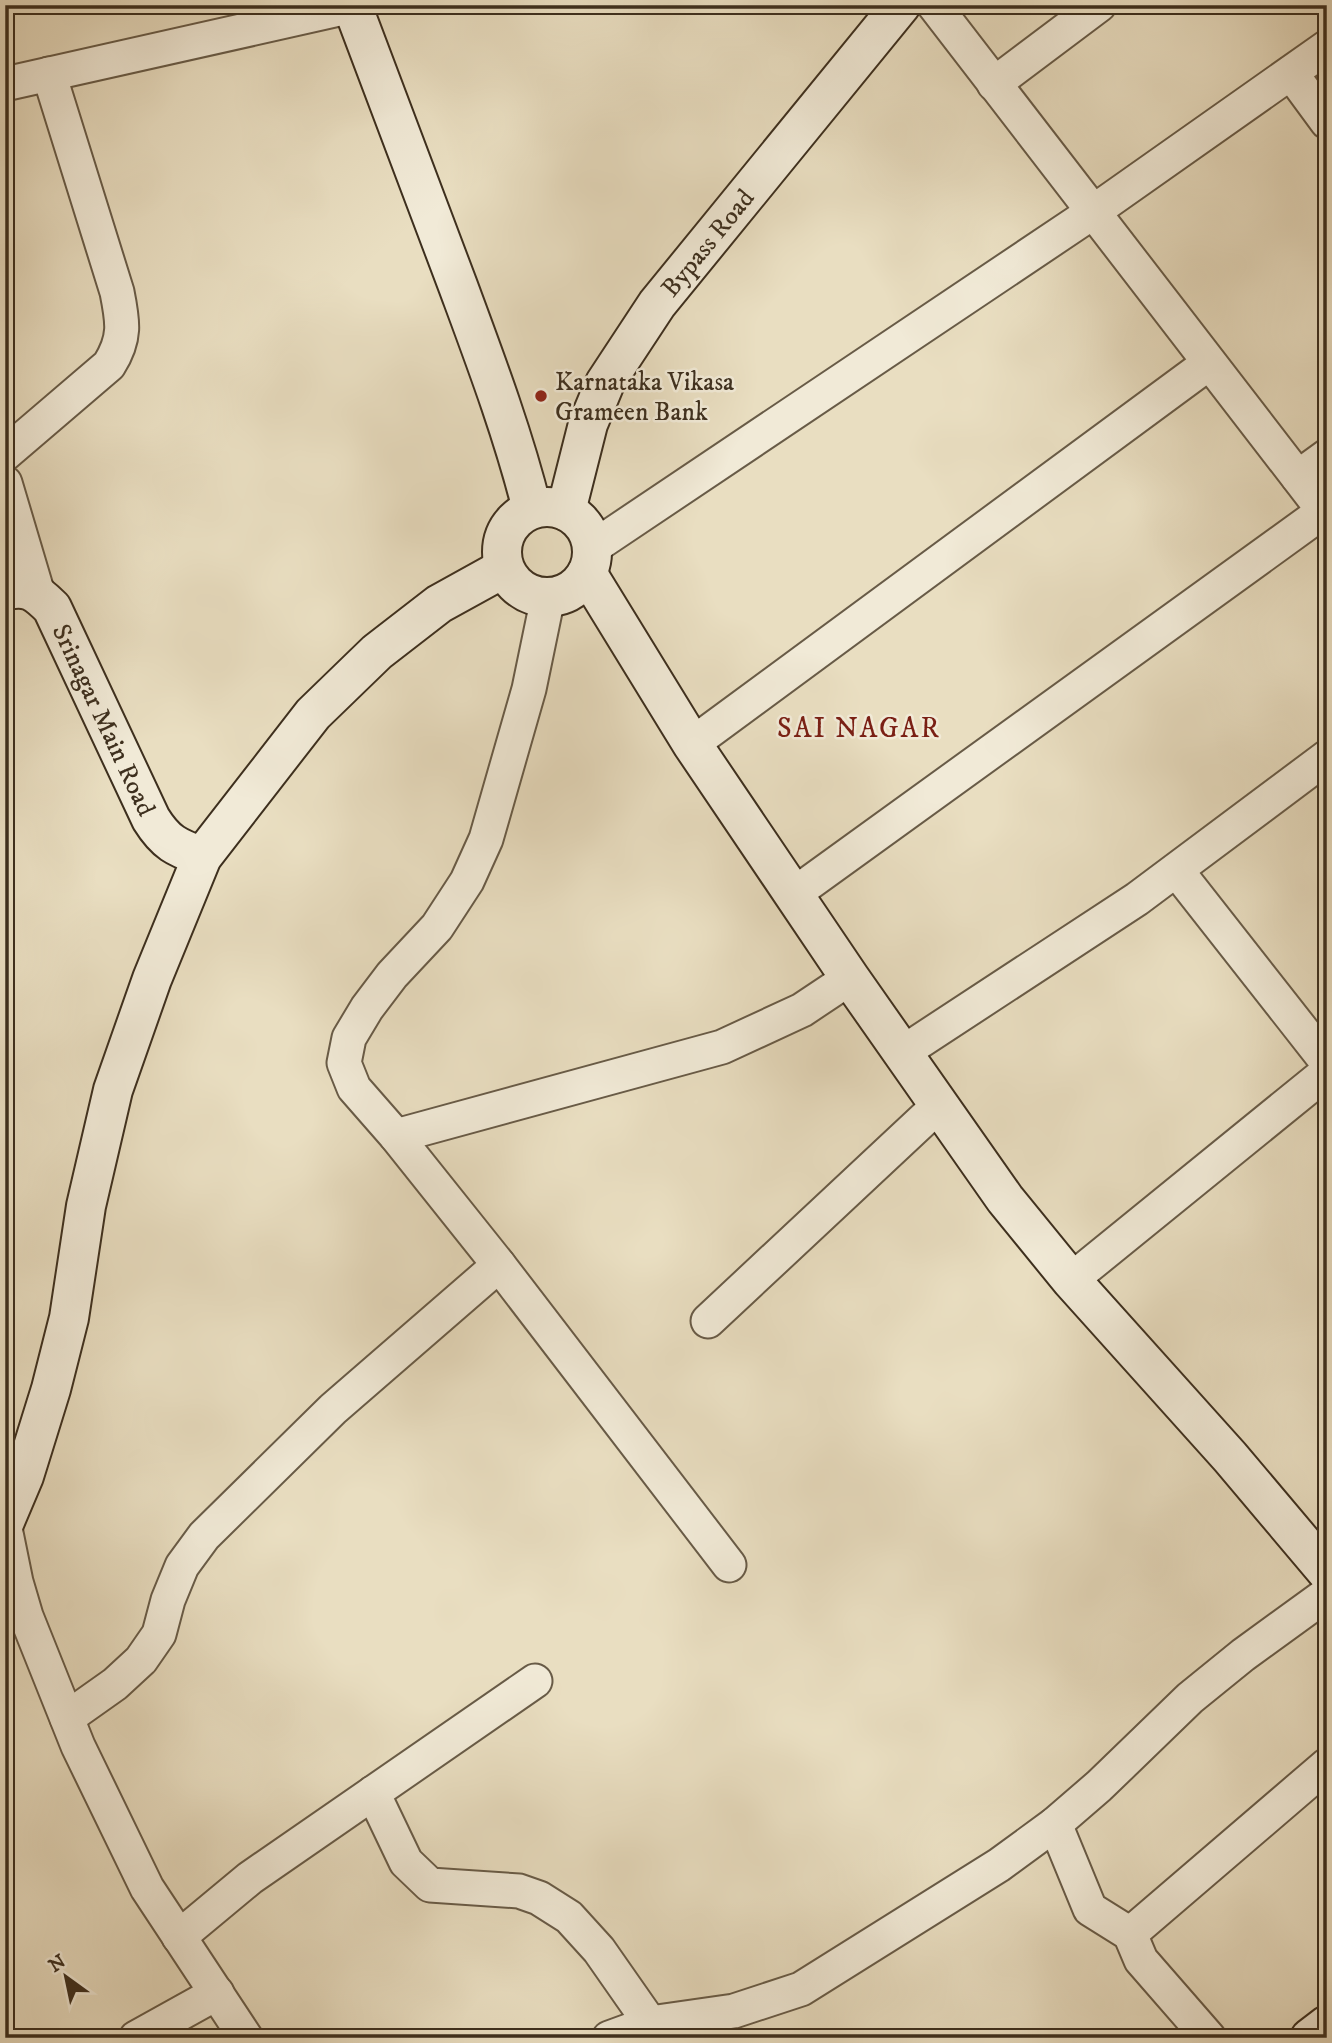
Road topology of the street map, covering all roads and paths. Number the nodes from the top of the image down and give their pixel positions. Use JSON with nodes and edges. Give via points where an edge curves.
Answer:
{"nodes":[{"id":1,"x":901,"y":5,"type":"edge"},
{"id":2,"x":933,"y":5,"type":"edge"},
{"id":3,"x":1099,"y":5,"type":"edge"},
{"id":4,"x":354,"y":6,"type":"edge"},
{"id":5,"x":1327,"y":47,"type":"edge"},
{"id":6,"x":1291,"y":73,"type":"junction"},
{"id":7,"x":49,"y":74,"type":"junction"},
{"id":8,"x":5,"y":84,"type":"edge"},
{"id":9,"x":994,"y":84,"type":"junction"},
{"id":10,"x":1327,"y":122,"type":"edge"},
{"id":11,"x":1093,"y":212,"type":"junction"},
{"id":12,"x":1209,"y":363,"type":"junction"},
{"id":13,"x":5,"y":454,"type":"edge"},
{"id":14,"x":1327,"y":456,"type":"edge"},
{"id":15,"x":1298,"y":477,"type":"junction"},
{"id":16,"x":5,"y":483,"type":"edge"},
{"id":17,"x":549,"y":510,"type":"junction"},
{"id":18,"x":1325,"y":513,"type":"edge"},
{"id":19,"x":589,"y":560,"type":"junction"},
{"id":20,"x":504,"y":568,"type":"junction"},
{"id":21,"x":21,"y":592,"type":"edge"},
{"id":22,"x":548,"y":597,"type":"junction"},
{"id":23,"x":692,"y":744,"type":"junction"},
{"id":24,"x":1327,"y":757,"type":"edge"},
{"id":25,"x":202,"y":857,"type":"junction"},
{"id":26,"x":1177,"y":871,"type":"junction"},
{"id":27,"x":794,"y":894,"type":"junction"},
{"id":28,"x":850,"y":978,"type":"junction"},
{"id":29,"x":902,"y":1053,"type":"junction"},
{"id":30,"x":1327,"y":1062,"type":"edge"},
{"id":31,"x":1327,"y":1072,"type":"edge"},
{"id":32,"x":938,"y":1106,"type":"junction"},
{"id":33,"x":396,"y":1136,"type":"junction"},
{"id":34,"x":499,"y":1265,"type":"junction"},
{"id":35,"x":1071,"y":1280,"type":"junction"},
{"id":36,"x":708,"y":1321,"type":"dead end"},
{"id":37,"x":5,"y":1521,"type":"edge"},
{"id":38,"x":5,"y":1528,"type":"edge"},
{"id":39,"x":729,"y":1565,"type":"dead end"},
{"id":40,"x":1325,"y":1572,"type":"edge"},
{"id":41,"x":535,"y":1681,"type":"dead end"},
{"id":42,"x":67,"y":1718,"type":"junction"},
{"id":43,"x":1327,"y":1765,"type":"edge"},
{"id":44,"x":373,"y":1793,"type":"junction"},
{"id":45,"x":1055,"y":1824,"type":"junction"},
{"id":46,"x":1130,"y":1934,"type":"junction"},
{"id":47,"x":179,"y":1937,"type":"junction"},
{"id":48,"x":217,"y":1993,"type":"junction"},
{"id":49,"x":650,"y":2023,"type":"junction"},
{"id":50,"x":1327,"y":2025,"type":"edge"},
{"id":51,"x":136,"y":2038,"type":"edge"},
{"id":52,"x":246,"y":2038,"type":"edge"},
{"id":53,"x":609,"y":2038,"type":"edge"},
{"id":54,"x":1209,"y":2038,"type":"edge"},
{"id":55,"x":1310,"y":2038,"type":"edge"}],
"edges":[{"from":1,"to":17,"type":"street","name":"Bypass Road","via":[[657,304],[605,383]]},
{"from":2,"to":9,"type":"street"},
{"from":3,"to":9,"type":"street"},
{"from":4,"to":7,"type":"street"},
{"from":4,"to":17,"type":"street","via":[[518,454]]},
{"from":5,"to":6,"type":"street"},
{"from":6,"to":10,"type":"street"},
{"from":6,"to":11,"type":"street"},
{"from":7,"to":8,"type":"street"},
{"from":7,"to":13,"type":"street","via":[[123,323],[119,349],[109,365]]},
{"from":9,"to":11,"type":"street"},
{"from":11,"to":12,"type":"street"},
{"from":11,"to":19,"type":"street"},
{"from":12,"to":15,"type":"street"},
{"from":12,"to":23,"type":"street"},
{"from":14,"to":15,"type":"street"},
{"from":15,"to":18,"type":"street"},
{"from":16,"to":21,"type":"street"},
{"from":17,"to":19,"type":"street","via":[[579,520],[587,533]]},
{"from":17,"to":20,"type":"street","via":[[518,517],[508,528],[502,543]]},
{"from":18,"to":27,"type":"street"},
{"from":19,"to":22,"type":"street","via":[[577,586]]},
{"from":19,"to":23,"type":"street"},
{"from":20,"to":22,"type":"street","via":[[524,592]]},
{"from":20,"to":25,"type":"street","via":[[439,604],[377,652],[313,714]]},
{"from":21,"to":25,"type":"street","name":"Srinagar Main Road","via":[[52,608],[160,834],[172,845]]},
{"from":22,"to":33,"type":"street","via":[[526,700],[486,839],[467,881],[437,927],[375,997],[349,1038],[344,1063],[354,1088]]},
{"from":23,"to":27,"type":"street"},
{"from":24,"to":26,"type":"street"},
{"from":25,"to":37,"type":"street","via":[[113,1090],[86,1206],[69,1318],[51,1389]]},
{"from":26,"to":29,"type":"street"},
{"from":26,"to":30,"type":"street"},
{"from":27,"to":28,"type":"street"},
{"from":28,"to":29,"type":"street"},
{"from":28,"to":33,"type":"street","via":[[802,1010],[722,1047]]},
{"from":29,"to":32,"type":"street"},
{"from":31,"to":35,"type":"street"},
{"from":32,"to":35,"type":"street"},
{"from":32,"to":36,"type":"street"},
{"from":33,"to":34,"type":"street"},
{"from":34,"to":39,"type":"street"},
{"from":34,"to":42,"type":"street","via":[[333,1409],[204,1536],[182,1566],[159,1634],[141,1660]]},
{"from":35,"to":40,"type":"street","via":[[1230,1457]]},
{"from":38,"to":42,"type":"street","via":[[26,1616]]},
{"from":40,"to":45,"type":"street","via":[[1243,1655]]},
{"from":41,"to":44,"type":"street"},
{"from":42,"to":47,"type":"street","via":[[142,1877]]},
{"from":43,"to":46,"type":"street"},
{"from":44,"to":47,"type":"street","via":[[250,1878]]},
{"from":44,"to":49,"type":"street","via":[[406,1862],[430,1885],[519,1891],[539,1898],[569,1917],[599,1950]]},
{"from":45,"to":46,"type":"street","via":[[1090,1909]]},
{"from":45,"to":49,"type":"street","via":[[999,1865],[801,1989],[734,2011]]},
{"from":46,"to":54,"type":"street","via":[[1140,1961]]},
{"from":47,"to":48,"type":"street"},
{"from":48,"to":51,"type":"street"},
{"from":48,"to":52,"type":"street"},
{"from":49,"to":53,"type":"street"},
{"from":50,"to":55,"type":"street"}]}
